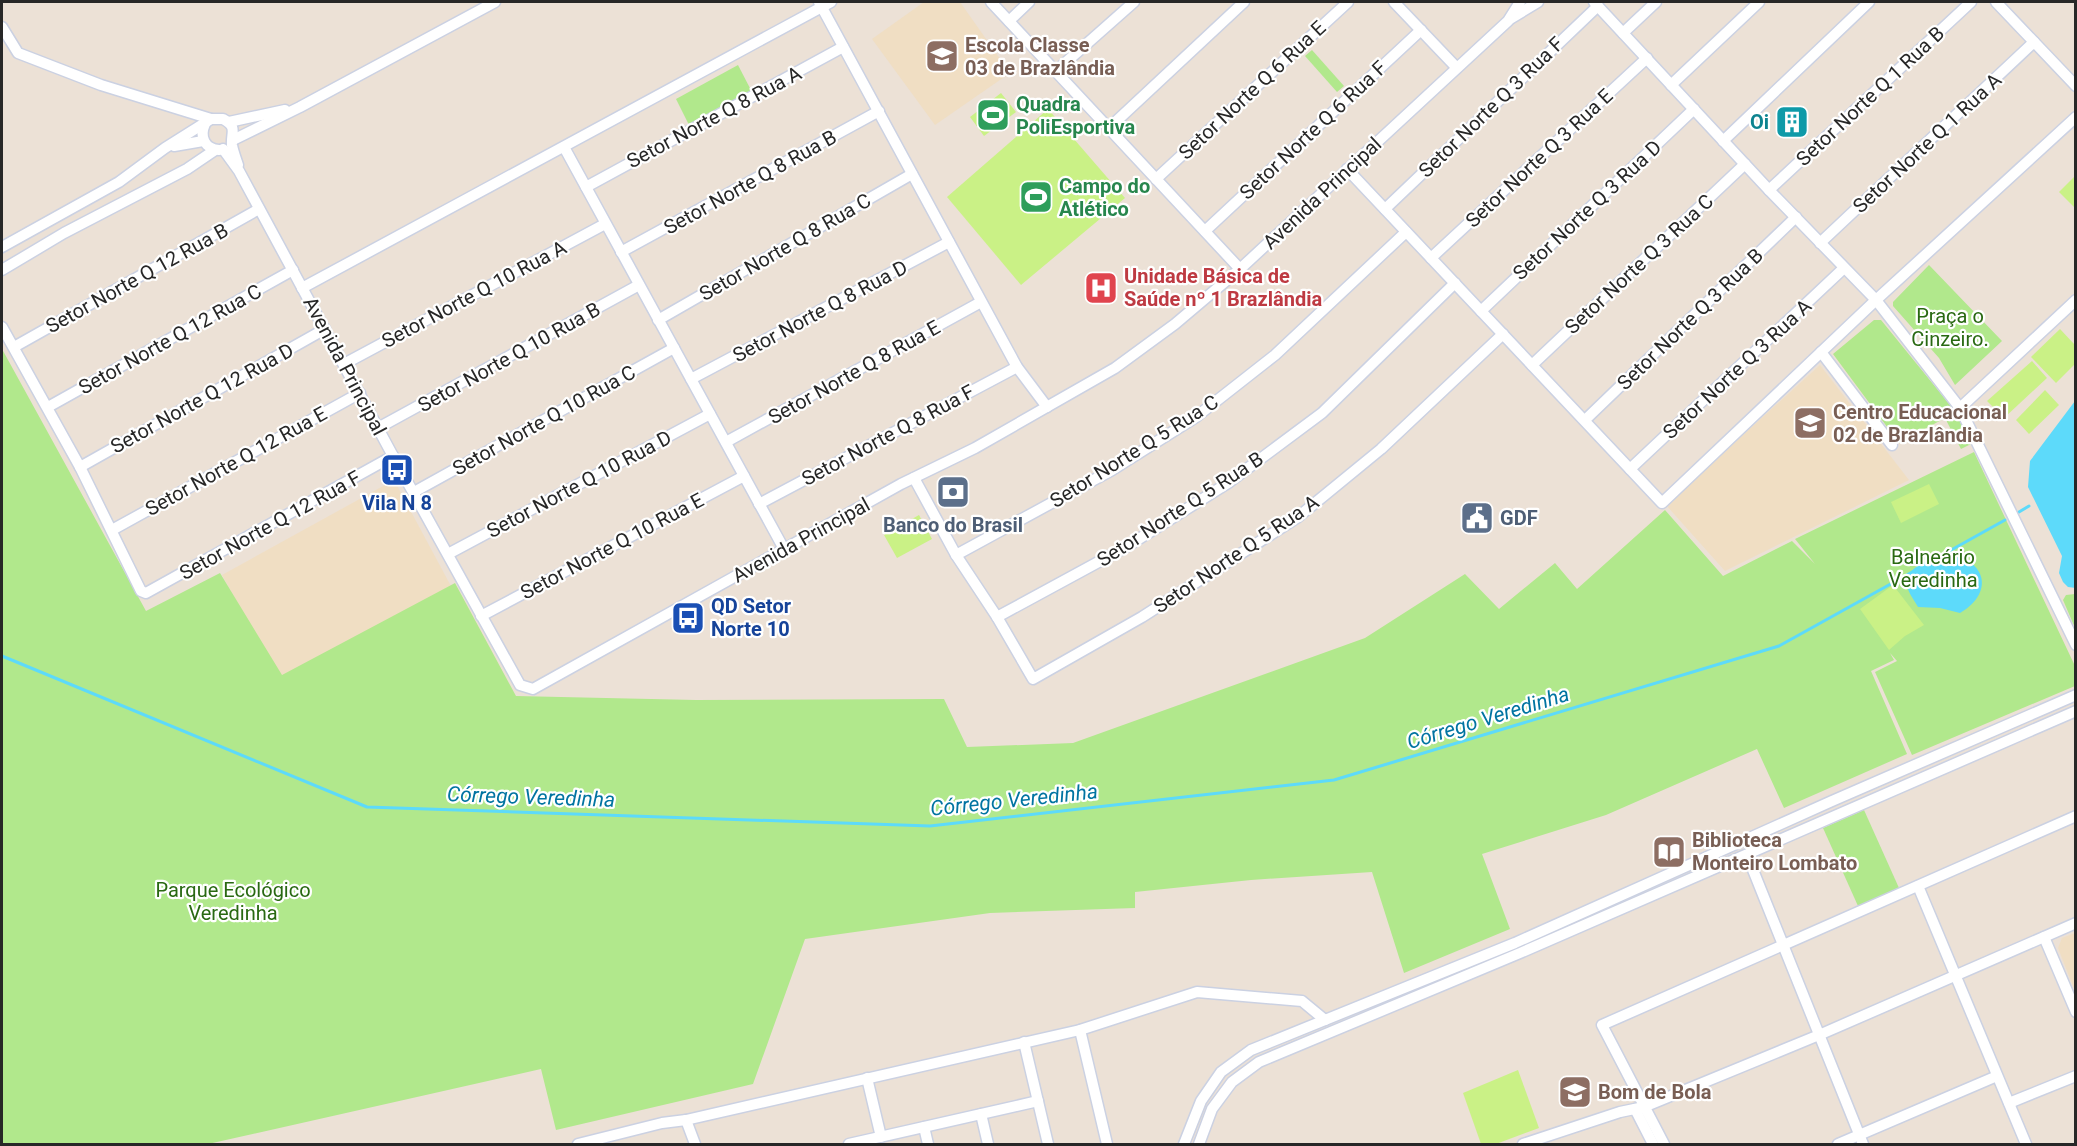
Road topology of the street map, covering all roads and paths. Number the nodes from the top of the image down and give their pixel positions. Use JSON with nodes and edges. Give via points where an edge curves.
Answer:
{"nodes":[{"id":1,"x":495,"y":2,"type":"edge"},
{"id":2,"x":991,"y":2,"type":"edge"},
{"id":3,"x":1029,"y":2,"type":"edge"},
{"id":4,"x":1134,"y":2,"type":"edge"},
{"id":5,"x":1244,"y":2,"type":"edge"},
{"id":6,"x":1348,"y":2,"type":"edge"},
{"id":7,"x":1394,"y":2,"type":"edge"},
{"id":8,"x":1520,"y":2,"type":"edge"},
{"id":9,"x":1538,"y":2,"type":"edge"},
{"id":10,"x":1656,"y":2,"type":"edge"},
{"id":11,"x":1759,"y":2,"type":"edge"},
{"id":12,"x":1869,"y":2,"type":"edge"},
{"id":13,"x":1971,"y":2,"type":"edge"},
{"id":14,"x":1996,"y":2,"type":"edge"},
{"id":15,"x":824,"y":3,"type":"edge"},
{"id":16,"x":1596,"y":4,"type":"edge"},
{"id":17,"x":1009,"y":21,"type":"junction"},
{"id":18,"x":1508,"y":21,"type":"junction"},
{"id":19,"x":2,"y":27,"type":"edge"},
{"id":20,"x":1421,"y":30,"type":"junction"},
{"id":21,"x":1623,"y":33,"type":"junction"},
{"id":22,"x":2034,"y":42,"type":"junction"},
{"id":23,"x":843,"y":47,"type":"junction"},
{"id":24,"x":1647,"y":58,"type":"junction"},
{"id":25,"x":1456,"y":67,"type":"junction"},
{"id":26,"x":1056,"y":71,"type":"junction"},
{"id":27,"x":1671,"y":85,"type":"junction"},
{"id":28,"x":2076,"y":86,"type":"edge"},
{"id":29,"x":300,"y":107,"type":"junction"},
{"id":30,"x":1694,"y":109,"type":"junction"},
{"id":31,"x":879,"y":111,"type":"junction"},
{"id":32,"x":2076,"y":117,"type":"edge"},
{"id":33,"x":208,"y":122,"type":"junction"},
{"id":34,"x":229,"y":122,"type":"junction"},
{"id":35,"x":1109,"y":129,"type":"junction"},
{"id":36,"x":1723,"y":141,"type":"junction"},
{"id":37,"x":219,"y":145,"type":"junction"},
{"id":38,"x":564,"y":147,"type":"junction"},
{"id":39,"x":165,"y":148,"type":"junction"},
{"id":40,"x":1745,"y":164,"type":"junction"},
{"id":41,"x":1347,"y":169,"type":"junction"},
{"id":42,"x":912,"y":174,"type":"junction"},
{"id":43,"x":1156,"y":179,"type":"junction"},
{"id":44,"x":586,"y":187,"type":"junction"},
{"id":45,"x":1769,"y":190,"type":"junction"},
{"id":46,"x":259,"y":209,"type":"junction"},
{"id":47,"x":1385,"y":209,"type":"junction"},
{"id":48,"x":1796,"y":217,"type":"junction"},
{"id":49,"x":605,"y":224,"type":"junction"},
{"id":50,"x":1204,"y":231,"type":"junction"},
{"id":51,"x":1406,"y":232,"type":"junction"},
{"id":52,"x":949,"y":242,"type":"junction"},
{"id":53,"x":1820,"y":243,"type":"junction"},
{"id":54,"x":2,"y":247,"type":"edge"},
{"id":55,"x":621,"y":252,"type":"junction"},
{"id":56,"x":1431,"y":258,"type":"junction"},
{"id":57,"x":1844,"y":268,"type":"junction"},
{"id":58,"x":1240,"y":269,"type":"junction"},
{"id":59,"x":2,"y":270,"type":"edge"},
{"id":60,"x":293,"y":270,"type":"junction"},
{"id":61,"x":1455,"y":283,"type":"junction"},
{"id":62,"x":639,"y":285,"type":"junction"},
{"id":63,"x":302,"y":288,"type":"junction"},
{"id":64,"x":1876,"y":300,"type":"junction"},
{"id":65,"x":2076,"y":300,"type":"edge"},
{"id":66,"x":981,"y":302,"type":"junction"},
{"id":67,"x":1481,"y":311,"type":"junction"},
{"id":68,"x":658,"y":320,"type":"junction"},
{"id":69,"x":2,"y":327,"type":"edge"},
{"id":70,"x":325,"y":329,"type":"junction"},
{"id":71,"x":1503,"y":334,"type":"junction"},
{"id":72,"x":14,"y":347,"type":"junction"},
{"id":73,"x":674,"y":348,"type":"junction"},
{"id":74,"x":1821,"y":352,"type":"junction"},
{"id":75,"x":344,"y":364,"type":"junction"},
{"id":76,"x":1532,"y":365,"type":"junction"},
{"id":77,"x":1017,"y":367,"type":"junction"},
{"id":78,"x":691,"y":379,"type":"junction"},
{"id":79,"x":360,"y":393,"type":"junction"},
{"id":80,"x":48,"y":407,"type":"junction"},
{"id":81,"x":1047,"y":407,"type":"junction"},
{"id":82,"x":1960,"y":408,"type":"junction"},
{"id":83,"x":710,"y":414,"type":"junction"},
{"id":84,"x":1584,"y":420,"type":"junction"},
{"id":85,"x":378,"y":429,"type":"junction"},
{"id":86,"x":726,"y":442,"type":"junction"},
{"id":87,"x":1892,"y":445,"type":"dead end"},
{"id":88,"x":393,"y":456,"type":"junction"},
{"id":89,"x":80,"y":467,"type":"junction"},
{"id":90,"x":1630,"y":469,"type":"junction"},
{"id":91,"x":744,"y":476,"type":"junction"},
{"id":92,"x":914,"y":478,"type":"junction"},
{"id":93,"x":414,"y":492,"type":"junction"},
{"id":94,"x":759,"y":504,"type":"junction"},
{"id":95,"x":112,"y":530,"type":"junction"},
{"id":96,"x":784,"y":549,"type":"junction"},
{"id":97,"x":448,"y":554,"type":"junction"},
{"id":98,"x":956,"y":555,"type":"junction"},
{"id":99,"x":482,"y":616,"type":"junction"},
{"id":100,"x":997,"y":617,"type":"junction"},
{"id":101,"x":2076,"y":645,"type":"edge"},
{"id":102,"x":2076,"y":695,"type":"edge"},
{"id":103,"x":2076,"y":711,"type":"edge"},
{"id":104,"x":1973,"y":741,"type":"junction"},
{"id":105,"x":1978,"y":752,"type":"junction"},
{"id":106,"x":1850,"y":794,"type":"junction"},
{"id":107,"x":1832,"y":801,"type":"junction"},
{"id":108,"x":1856,"y":806,"type":"junction"},
{"id":109,"x":1837,"y":814,"type":"junction"},
{"id":110,"x":2076,"y":816,"type":"edge"},
{"id":111,"x":1747,"y":855,"type":"junction"},
{"id":112,"x":1918,"y":886,"type":"junction"},
{"id":113,"x":2076,"y":923,"type":"edge"},
{"id":114,"x":2044,"y":937,"type":"junction"},
{"id":115,"x":1784,"y":945,"type":"junction"},
{"id":116,"x":1517,"y":948,"type":"junction"},
{"id":117,"x":1955,"y":975,"type":"junction"},
{"id":118,"x":2076,"y":1012,"type":"edge"},
{"id":119,"x":1325,"y":1020,"type":"junction"},
{"id":120,"x":1080,"y":1030,"type":"junction"},
{"id":121,"x":1819,"y":1035,"type":"junction"},
{"id":122,"x":1024,"y":1042,"type":"junction"},
{"id":123,"x":1997,"y":1076,"type":"junction"},
{"id":124,"x":2076,"y":1076,"type":"edge"},
{"id":125,"x":867,"y":1078,"type":"junction"},
{"id":126,"x":1038,"y":1101,"type":"junction"},
{"id":127,"x":2009,"y":1103,"type":"junction"},
{"id":128,"x":1640,"y":1108,"type":"junction"},
{"id":129,"x":981,"y":1114,"type":"junction"},
{"id":130,"x":686,"y":1120,"type":"junction"},
{"id":131,"x":924,"y":1127,"type":"junction"},
{"id":132,"x":881,"y":1137,"type":"junction"},
{"id":133,"x":1861,"y":1140,"type":"edge"},
{"id":134,"x":578,"y":1144,"type":"edge"},
{"id":135,"x":695,"y":1144,"type":"edge"},
{"id":136,"x":849,"y":1144,"type":"edge"},
{"id":137,"x":928,"y":1144,"type":"edge"},
{"id":138,"x":988,"y":1144,"type":"edge"},
{"id":139,"x":1048,"y":1144,"type":"edge"},
{"id":140,"x":1107,"y":1144,"type":"edge"},
{"id":141,"x":1184,"y":1144,"type":"edge"},
{"id":142,"x":1199,"y":1144,"type":"edge"},
{"id":143,"x":1523,"y":1144,"type":"edge"},
{"id":144,"x":1653,"y":1144,"type":"edge"},
{"id":145,"x":1664,"y":1144,"type":"edge"},
{"id":146,"x":1838,"y":1144,"type":"edge"},
{"id":147,"x":2026,"y":1144,"type":"edge"}],
"edges":[{"from":1,"to":29,"type":"street"},
{"from":2,"to":17,"type":"street"},
{"from":3,"to":17,"type":"street"},
{"from":4,"to":26,"type":"street"},
{"from":5,"to":35,"type":"street"},
{"from":6,"to":43,"type":"street","name":"Setor Norte Q 6 Rua E"},
{"from":7,"to":20,"type":"street"},
{"from":8,"to":18,"type":"street","name":"Avenida Principal"},
{"from":9,"to":18,"type":"street"},
{"from":10,"to":21,"type":"street"},
{"from":11,"to":27,"type":"street"},
{"from":12,"to":36,"type":"street"},
{"from":13,"to":45,"type":"street","name":"Setor Norte Q 1 Rua B"},
{"from":14,"to":22,"type":"street"},
{"from":15,"to":23,"type":"street"},
{"from":15,"to":38,"type":"street"},
{"from":16,"to":21,"type":"street"},
{"from":16,"to":47,"type":"street","name":"Setor Norte Q 3 Rua F"},
{"from":17,"to":26,"type":"street"},
{"from":18,"to":25,"type":"street","name":"Avenida Principal"},
{"from":19,"to":33,"type":"street","via":[[18,53]]},
{"from":20,"to":25,"type":"street"},
{"from":20,"to":50,"type":"street","name":"Setor Norte Q 6 Rua F"},
{"from":21,"to":24,"type":"street"},
{"from":22,"to":28,"type":"street"},
{"from":22,"to":53,"type":"street","name":"Setor Norte Q 1 Rua A"},
{"from":23,"to":31,"type":"street"},
{"from":23,"to":44,"type":"street","name":"Setor Norte Q 8 Rua A"},
{"from":24,"to":27,"type":"street"},
{"from":24,"to":56,"type":"street","name":"Setor Norte Q 3 Rua E"},
{"from":25,"to":41,"type":"street","name":"Avenida Principal"},
{"from":26,"to":35,"type":"street"},
{"from":27,"to":30,"type":"street"},
{"from":29,"to":34,"type":"street"},
{"from":29,"to":37,"type":"street"},
{"from":30,"to":36,"type":"street"},
{"from":30,"to":67,"type":"street","name":"Setor Norte Q 3 Rua D"},
{"from":31,"to":42,"type":"street"},
{"from":31,"to":55,"type":"street","name":"Setor Norte Q 8 Rua B"},
{"from":32,"to":64,"type":"street"},
{"from":33,"to":34,"type":"street","via":[[217,118]]},
{"from":33,"to":37,"type":"street","name":"Avenida Principal","via":[[202,135]]},
{"from":33,"to":39,"type":"street"},
{"from":34,"to":37,"type":"street","name":"Avenida Principal","via":[[234,134]]},
{"from":35,"to":43,"type":"street"},
{"from":36,"to":40,"type":"street"},
{"from":37,"to":39,"type":"street"},
{"from":37,"to":46,"type":"street","name":"Avenida Principal","via":[[239,171]]},
{"from":37,"to":59,"type":"street","via":[[187,169]]},
{"from":38,"to":44,"type":"street"},
{"from":38,"to":63,"type":"street"},
{"from":39,"to":54,"type":"street","via":[[119,182]]},
{"from":40,"to":45,"type":"street"},
{"from":40,"to":76,"type":"street","name":"Setor Norte Q 3 Rua C"},
{"from":41,"to":47,"type":"street"},
{"from":41,"to":58,"type":"street","name":"Avenida Principal"},
{"from":42,"to":52,"type":"street"},
{"from":42,"to":68,"type":"street","name":"Setor Norte Q 8 Rua C"},
{"from":43,"to":50,"type":"street"},
{"from":44,"to":49,"type":"street"},
{"from":45,"to":48,"type":"street"},
{"from":46,"to":60,"type":"street","name":"Avenida Principal"},
{"from":46,"to":72,"type":"street","name":"Setor Norte Q 12 Rua B"},
{"from":47,"to":51,"type":"street"},
{"from":48,"to":53,"type":"street"},
{"from":48,"to":84,"type":"street","name":"Setor Norte Q 3 Rua B"},
{"from":49,"to":55,"type":"street"},
{"from":49,"to":75,"type":"street","name":"Setor Norte Q 10 Rua A"},
{"from":50,"to":58,"type":"street"},
{"from":51,"to":56,"type":"street"},
{"from":51,"to":98,"type":"street","name":"Setor Norte Q 5 Rua C","via":[[1275,356],[1196,417],[1112,470]]},
{"from":52,"to":66,"type":"street"},
{"from":52,"to":78,"type":"street","name":"Setor Norte Q 8 Rua D"},
{"from":53,"to":57,"type":"street"},
{"from":55,"to":62,"type":"street"},
{"from":56,"to":61,"type":"street"},
{"from":57,"to":64,"type":"street"},
{"from":57,"to":90,"type":"street","name":"Setor Norte Q 3 Rua A"},
{"from":58,"to":81,"type":"street","name":"Avenida Principal","via":[[1114,368]]},
{"from":60,"to":63,"type":"street","name":"Avenida Principal"},
{"from":60,"to":80,"type":"street","name":"Setor Norte Q 12 Rua C"},
{"from":61,"to":67,"type":"street"},
{"from":61,"to":100,"type":"street","name":"Setor Norte Q 5 Rua B","via":[[1322,413],[1228,483],[1126,547]]},
{"from":62,"to":68,"type":"street"},
{"from":62,"to":85,"type":"street","name":"Setor Norte Q 10 Rua B"},
{"from":63,"to":70,"type":"street","name":"Avenida Principal"},
{"from":64,"to":74,"type":"street"},
{"from":64,"to":82,"type":"street"},
{"from":65,"to":82,"type":"street"},
{"from":66,"to":77,"type":"street"},
{"from":66,"to":86,"type":"street","name":"Setor Norte Q 8 Rua E"},
{"from":67,"to":71,"type":"street"},
{"from":68,"to":73,"type":"street"},
{"from":69,"to":72,"type":"street"},
{"from":70,"to":75,"type":"street","name":"Avenida Principal"},
{"from":70,"to":89,"type":"street","name":"Setor Norte Q 12 Rua D"},
{"from":71,"to":76,"type":"street"},
{"from":71,"to":100,"type":"street","name":"Setor Norte Q 5 Rua A","via":[[1381,449],[1298,518],[1142,617],[1033,679]]},
{"from":72,"to":80,"type":"street"},
{"from":73,"to":78,"type":"street"},
{"from":73,"to":93,"type":"street","name":"Setor Norte Q 10 Rua C"},
{"from":74,"to":87,"type":"street"},
{"from":74,"to":90,"type":"street","via":[[1662,503]]},
{"from":75,"to":79,"type":"street","name":"Avenida Principal"},
{"from":76,"to":84,"type":"street"},
{"from":77,"to":81,"type":"street"},
{"from":77,"to":94,"type":"street","name":"Setor Norte Q 8 Rua F"},
{"from":78,"to":83,"type":"street"},
{"from":79,"to":85,"type":"street","name":"Avenida Principal"},
{"from":79,"to":95,"type":"street","name":"Setor Norte Q 12 Rua E"},
{"from":80,"to":89,"type":"street"},
{"from":81,"to":92,"type":"street","name":"Avenida Principal"},
{"from":82,"to":101,"type":"street"},
{"from":83,"to":86,"type":"street"},
{"from":83,"to":97,"type":"street","name":"Setor Norte Q 10 Rua D"},
{"from":84,"to":90,"type":"street"},
{"from":85,"to":88,"type":"street","name":"Avenida Principal"},
{"from":86,"to":91,"type":"street"},
{"from":88,"to":93,"type":"street","name":"Avenida Principal"},
{"from":88,"to":95,"type":"street","name":"Setor Norte Q 12 Rua F","via":[[146,593],[141,591]]},
{"from":89,"to":95,"type":"street"},
{"from":91,"to":94,"type":"street"},
{"from":91,"to":99,"type":"street","name":"Setor Norte Q 10 Rua E"},
{"from":92,"to":96,"type":"street","name":"Avenida Principal"},
{"from":92,"to":98,"type":"street"},
{"from":93,"to":97,"type":"street","name":"Avenida Principal"},
{"from":94,"to":96,"type":"street"},
{"from":96,"to":99,"type":"street","name":"Avenida Principal","via":[[532,689],[520,685]]},
{"from":97,"to":99,"type":"street","name":"Avenida Principal"},
{"from":98,"to":100,"type":"street"},
{"from":102,"to":104,"type":"street"},
{"from":103,"to":105,"type":"street"},
{"from":104,"to":105,"type":"street","via":[[1972,748]]},
{"from":104,"to":106,"type":"street"},
{"from":105,"to":108,"type":"street"},
{"from":106,"to":107,"type":"street"},
{"from":106,"to":108,"type":"street","via":[[1849,801]]},
{"from":107,"to":109,"type":"street","via":[[1839,805]]},
{"from":107,"to":116,"type":"street"},
{"from":108,"to":109,"type":"street"},
{"from":109,"to":111,"type":"street"},
{"from":110,"to":112,"type":"street"},
{"from":111,"to":115,"type":"street"},
{"from":111,"to":116,"type":"street"},
{"from":112,"to":115,"type":"street"},
{"from":112,"to":117,"type":"street"},
{"from":113,"to":114,"type":"street"},
{"from":114,"to":117,"type":"street"},
{"from":114,"to":118,"type":"street"},
{"from":115,"to":121,"type":"street"},
{"from":115,"to":128,"type":"street","via":[[1602,1025]]},
{"from":116,"to":119,"type":"street"},
{"from":116,"to":142,"type":"street","via":[[1259,1062],[1225,1091],[1212,1109]]},
{"from":117,"to":121,"type":"street"},
{"from":117,"to":123,"type":"street"},
{"from":119,"to":120,"type":"street","via":[[1302,1001],[1197,992]]},
{"from":119,"to":141,"type":"street","via":[[1251,1050],[1221,1072],[1201,1101]]},
{"from":120,"to":122,"type":"street"},
{"from":120,"to":140,"type":"street"},
{"from":121,"to":128,"type":"street"},
{"from":121,"to":133,"type":"street"},
{"from":122,"to":125,"type":"street"},
{"from":122,"to":126,"type":"street"},
{"from":123,"to":127,"type":"street"},
{"from":123,"to":133,"type":"street"},
{"from":124,"to":127,"type":"street"},
{"from":125,"to":130,"type":"street"},
{"from":125,"to":132,"type":"street"},
{"from":126,"to":129,"type":"street"},
{"from":126,"to":139,"type":"street"},
{"from":127,"to":147,"type":"street"},
{"from":128,"to":143,"type":"street"},
{"from":128,"to":144,"type":"street"},
{"from":128,"to":145,"type":"street"},
{"from":129,"to":131,"type":"street"},
{"from":129,"to":138,"type":"street"},
{"from":130,"to":134,"type":"street"},
{"from":130,"to":135,"type":"street"},
{"from":131,"to":132,"type":"street"},
{"from":131,"to":137,"type":"street"},
{"from":132,"to":136,"type":"street"},
{"from":133,"to":146,"type":"street"}]}
